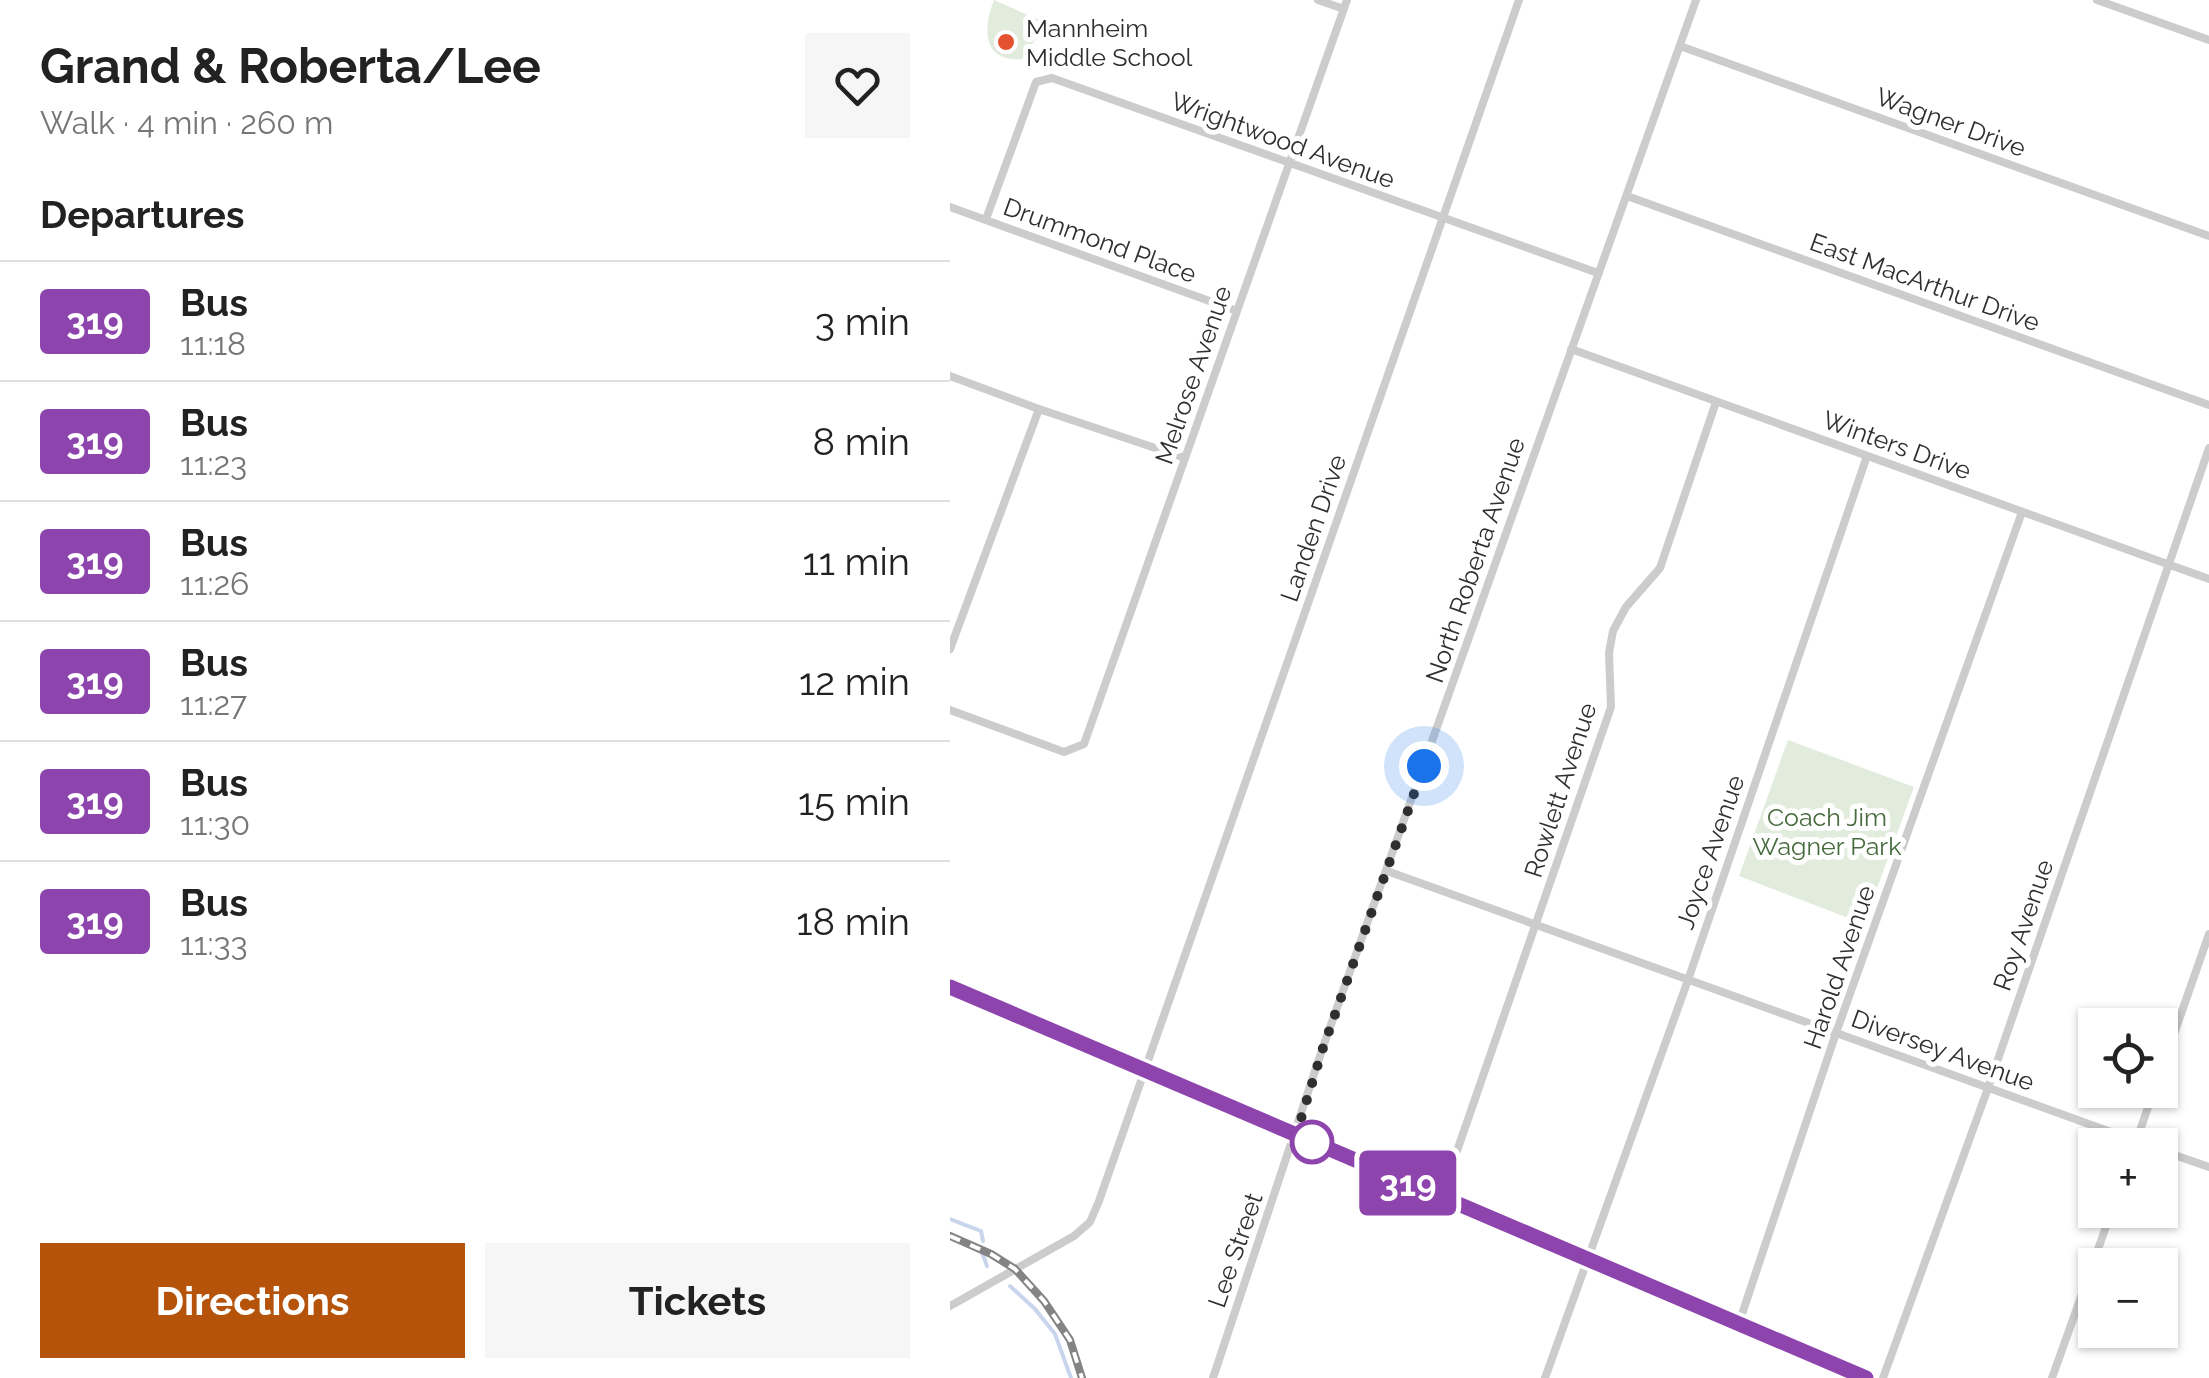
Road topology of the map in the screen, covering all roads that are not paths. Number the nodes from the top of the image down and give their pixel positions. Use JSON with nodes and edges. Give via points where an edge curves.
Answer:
{"nodes":[{"id":1,"x":1318,"y":0,"type":"edge"},
{"id":2,"x":1519,"y":0,"type":"edge"},
{"id":3,"x":1696,"y":0,"type":"edge"},
{"id":4,"x":2097,"y":0,"type":"edge"},
{"id":5,"x":1345,"y":5,"type":"edge"},
{"id":6,"x":2209,"y":40,"type":"edge"},
{"id":7,"x":1680,"y":46,"type":"junction"},
{"id":8,"x":1289,"y":164,"type":"junction"},
{"id":9,"x":1627,"y":196,"type":"junction"},
{"id":10,"x":950,"y":207,"type":"edge"},
{"id":11,"x":1443,"y":218,"type":"junction"},
{"id":12,"x":986,"y":220,"type":"junction"},
{"id":13,"x":2209,"y":236,"type":"edge"},
{"id":14,"x":1598,"y":273,"type":"junction"},
{"id":15,"x":1237,"y":311,"type":"junction"},
{"id":16,"x":1571,"y":349,"type":"junction"},
{"id":17,"x":950,"y":376,"type":"edge"},
{"id":18,"x":1716,"y":402,"type":"junction"},
{"id":19,"x":2209,"y":405,"type":"edge"},
{"id":20,"x":1040,"y":410,"type":"junction"},
{"id":21,"x":2209,"y":448,"type":"edge"},
{"id":22,"x":1867,"y":456,"type":"junction"},
{"id":23,"x":1185,"y":458,"type":"junction"},
{"id":24,"x":2022,"y":512,"type":"junction"},
{"id":25,"x":2169,"y":564,"type":"junction"},
{"id":26,"x":2209,"y":579,"type":"edge"},
{"id":27,"x":950,"y":649,"type":"edge"},
{"id":28,"x":950,"y":710,"type":"edge"},
{"id":29,"x":1386,"y":871,"type":"junction"},
{"id":30,"x":1537,"y":925,"type":"junction"},
{"id":31,"x":2209,"y":934,"type":"edge"},
{"id":32,"x":1688,"y":980,"type":"junction"},
{"id":33,"x":950,"y":987,"type":"edge"},
{"id":34,"x":2178,"y":1023,"type":"edge"},
{"id":35,"x":1836,"y":1033,"type":"junction"},
{"id":36,"x":1144,"y":1070,"type":"junction"},
{"id":37,"x":1988,"y":1088,"type":"junction"},
{"id":38,"x":2096,"y":1128,"type":"edge"},
{"id":39,"x":1296,"y":1135,"type":"junction"},
{"id":40,"x":2178,"y":1156,"type":"edge"},
{"id":41,"x":2209,"y":1167,"type":"edge"},
{"id":42,"x":1441,"y":1197,"type":"junction"},
{"id":43,"x":2106,"y":1228,"type":"edge"},
{"id":44,"x":1586,"y":1260,"type":"junction"},
{"id":45,"x":950,"y":1306,"type":"edge"},
{"id":46,"x":1739,"y":1323,"type":"junction"},
{"id":47,"x":1835,"y":1364,"type":"junction"},
{"id":48,"x":1213,"y":1378,"type":"edge"},
{"id":49,"x":1545,"y":1378,"type":"edge"},
{"id":50,"x":1830,"y":1378,"type":"edge"},
{"id":51,"x":1866,"y":1378,"type":"edge"},
{"id":52,"x":1883,"y":1378,"type":"edge"},
{"id":53,"x":2052,"y":1378,"type":"edge"}],
"edges":[{"from":1,"to":5,"type":"street"},
{"from":2,"to":11,"type":"street","name":"Landen Drive"},
{"from":3,"to":7,"type":"street","name":"North Roberta Avenue"},
{"from":4,"to":6,"type":"street"},
{"from":5,"to":8,"type":"street","name":"Melrose Avenue"},
{"from":7,"to":9,"type":"street","name":"North Roberta Avenue"},
{"from":7,"to":13,"type":"street","name":"Wagner Drive"},
{"from":8,"to":11,"type":"street","name":"Wrightwood Avenue"},
{"from":8,"to":12,"type":"street","name":"Wrightwood Avenue","via":[[1052,78],[1036,82]]},
{"from":8,"to":15,"type":"street","name":"Melrose Avenue"},
{"from":9,"to":14,"type":"street","name":"North Roberta Avenue"},
{"from":9,"to":19,"type":"street","name":"East MacArthur Drive"},
{"from":10,"to":12,"type":"street","name":"Drummond Place"},
{"from":11,"to":14,"type":"street","name":"Wrightwood Avenue"},
{"from":11,"to":36,"type":"street","name":"Landen Drive"},
{"from":12,"to":15,"type":"street","name":"Drummond Place"},
{"from":14,"to":16,"type":"street","name":"North Roberta Avenue"},
{"from":15,"to":23,"type":"street","name":"Melrose Avenue"},
{"from":16,"to":18,"type":"street","name":"Winters Drive"},
{"from":16,"to":29,"type":"street","name":"North Roberta Avenue"},
{"from":17,"to":20,"type":"street"},
{"from":18,"to":22,"type":"street","name":"Winters Drive"},
{"from":18,"to":30,"type":"street","name":"Rowlett Avenue","via":[[1660,568],[1613,631],[1611,707]]},
{"from":20,"to":23,"type":"street"},
{"from":20,"to":27,"type":"street"},
{"from":21,"to":25,"type":"street","name":"Roy Avenue"},
{"from":22,"to":24,"type":"street","name":"Winters Drive"},
{"from":22,"to":32,"type":"street","name":"Joyce Avenue"},
{"from":23,"to":28,"type":"street","name":"Melrose Avenue","via":[[1084,744],[1064,752]]},
{"from":24,"to":25,"type":"street","name":"Winters Drive"},
{"from":24,"to":35,"type":"street","name":"Harold Avenue"},
{"from":25,"to":26,"type":"street","name":"Winters Drive"},
{"from":25,"to":37,"type":"street","name":"Roy Avenue"},
{"from":29,"to":30,"type":"street","name":"Diversey Avenue"},
{"from":29,"to":39,"type":"street","name":"North Roberta Avenue"},
{"from":30,"to":32,"type":"street","name":"Diversey Avenue"},
{"from":30,"to":42,"type":"street","name":"Rowlett Avenue"},
{"from":31,"to":34,"type":"street"},
{"from":32,"to":35,"type":"street","name":"Diversey Avenue"},
{"from":32,"to":44,"type":"street","name":"Joyce Avenue"},
{"from":33,"to":36,"type":"main road"},
{"from":35,"to":37,"type":"street","name":"Diversey Avenue"},
{"from":35,"to":46,"type":"street","name":"Harold Avenue"},
{"from":36,"to":39,"type":"main road"},
{"from":36,"to":45,"type":"street","name":"Landen Drive","via":[[1090,1222]]},
{"from":37,"to":38,"type":"street","name":"Diversey Avenue"},
{"from":37,"to":52,"type":"street","name":"Roy Avenue"},
{"from":39,"to":42,"type":"main road"},
{"from":39,"to":48,"type":"street","name":"Lee Street"},
{"from":40,"to":41,"type":"street"},
{"from":42,"to":44,"type":"main road"},
{"from":43,"to":53,"type":"street"},
{"from":44,"to":46,"type":"main road"},
{"from":44,"to":49,"type":"street","name":"Joyce Avenue"},
{"from":46,"to":47,"type":"main road"},
{"from":47,"to":50,"type":"street"},
{"from":47,"to":51,"type":"main road"}]}
